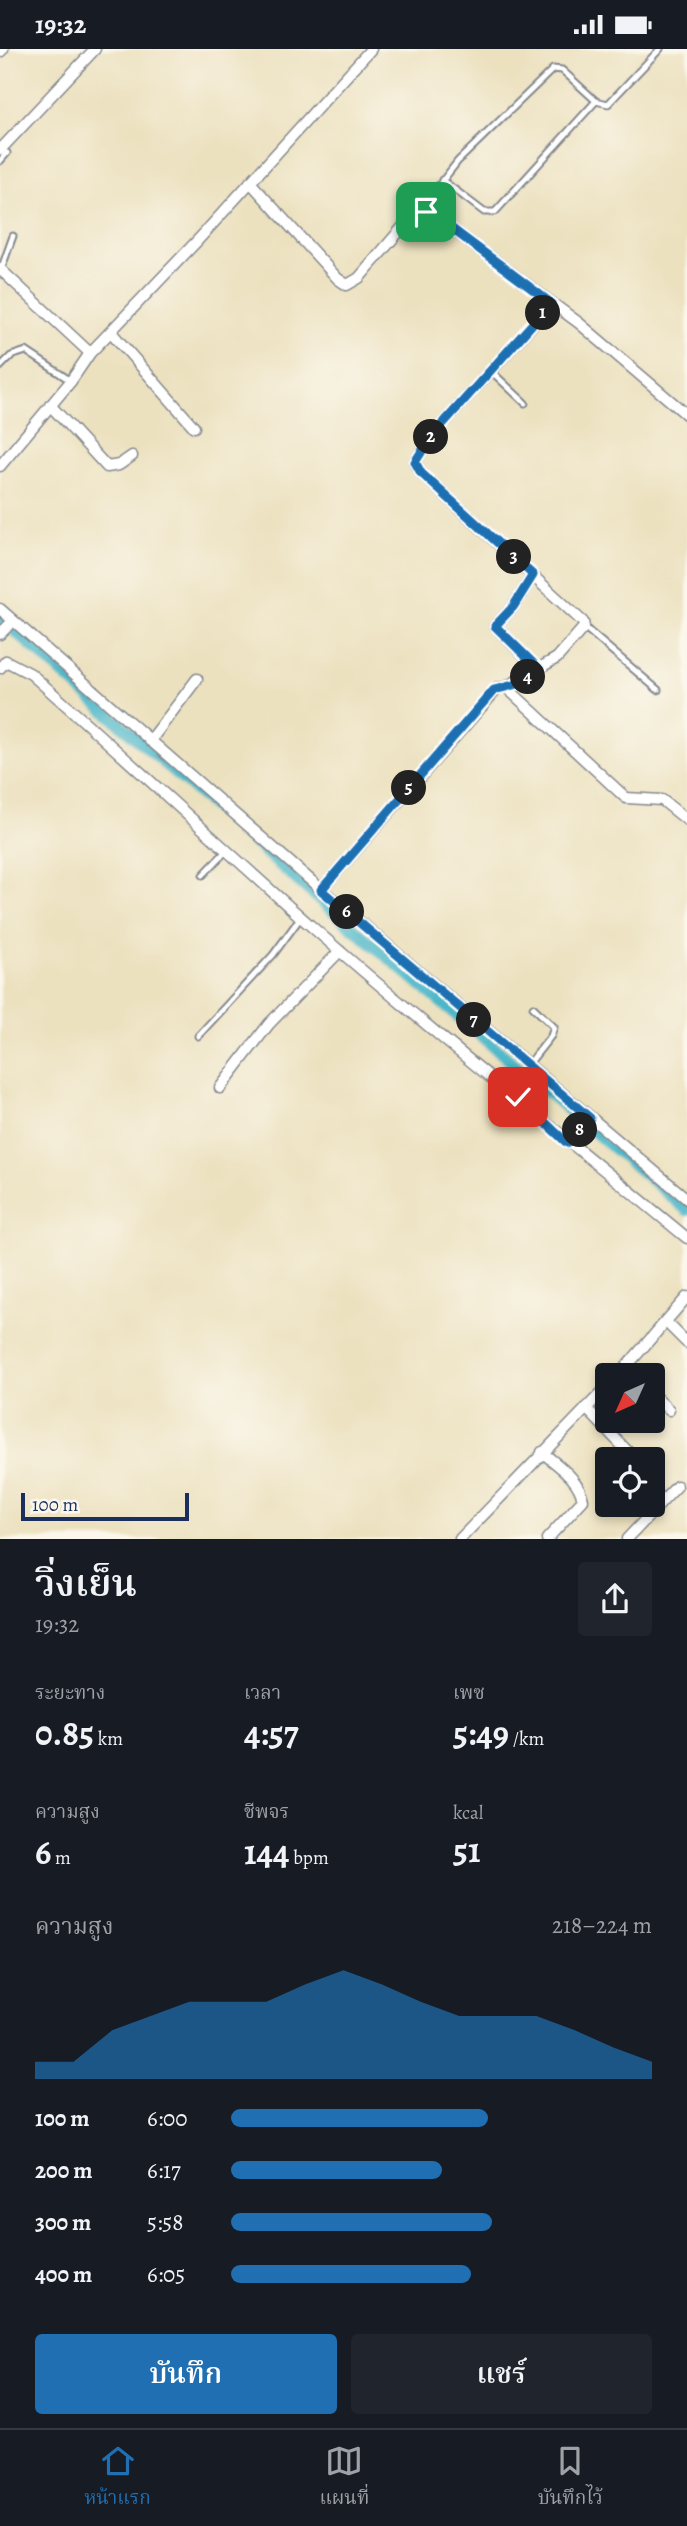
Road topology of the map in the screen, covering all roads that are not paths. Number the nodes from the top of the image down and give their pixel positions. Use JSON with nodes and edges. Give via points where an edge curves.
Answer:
{"nodes":[{"id":1,"x":95,"y":49,"type":"edge"},
{"id":2,"x":371,"y":49,"type":"edge"},
{"id":3,"x":660,"y":49,"type":"edge"},
{"id":4,"x":596,"y":101,"type":"junction"},
{"id":5,"x":4,"y":151,"type":"edge"},
{"id":6,"x":0,"y":161,"type":"edge"},
{"id":7,"x":442,"y":180,"type":"junction"},
{"id":8,"x":250,"y":182,"type":"junction"},
{"id":9,"x":418,"y":212,"type":"junction"},
{"id":10,"x":13,"y":236,"type":"dead end"},
{"id":11,"x":1,"y":269,"type":"edge"},
{"id":12,"x":551,"y":303,"type":"junction"},
{"id":13,"x":111,"y":332,"type":"junction"},
{"id":14,"x":90,"y":353,"type":"junction"},
{"id":15,"x":0,"y":366,"type":"edge"},
{"id":16,"x":491,"y":370,"type":"junction"},
{"id":17,"x":71,"y":381,"type":"junction"},
{"id":18,"x":526,"y":403,"type":"dead end"},
{"id":19,"x":50,"y":405,"type":"junction"},
{"id":20,"x":687,"y":415,"type":"edge"},
{"id":21,"x":194,"y":427,"type":"dead end"},
{"id":22,"x":132,"y":456,"type":"dead end"},
{"id":23,"x":0,"y":466,"type":"edge"},
{"id":24,"x":533,"y":575,"type":"junction"},
{"id":25,"x":0,"y":609,"type":"edge"},
{"id":26,"x":12,"y":622,"type":"junction"},
{"id":27,"x":584,"y":627,"type":"junction"},
{"id":28,"x":0,"y":634,"type":"edge"},
{"id":29,"x":2,"y":662,"type":"edge"},
{"id":30,"x":540,"y":670,"type":"junction"},
{"id":31,"x":197,"y":679,"type":"dead end"},
{"id":32,"x":506,"y":687,"type":"junction"},
{"id":33,"x":658,"y":690,"type":"dead end"},
{"id":34,"x":150,"y":741,"type":"junction"},
{"id":35,"x":687,"y":820,"type":"edge"},
{"id":36,"x":226,"y":851,"type":"junction"},
{"id":37,"x":203,"y":875,"type":"dead end"},
{"id":38,"x":321,"y":890,"type":"junction"},
{"id":39,"x":301,"y":917,"type":"junction"},
{"id":40,"x":340,"y":951,"type":"junction"},
{"id":41,"x":533,"y":1007,"type":"dead end"},
{"id":42,"x":198,"y":1036,"type":"dead end"},
{"id":43,"x":528,"y":1065,"type":"junction"},
{"id":44,"x":220,"y":1088,"type":"dead end"},
{"id":45,"x":589,"y":1119,"type":"junction"},
{"id":46,"x":569,"y":1142,"type":"junction"},
{"id":47,"x":687,"y":1199,"type":"edge"},
{"id":48,"x":687,"y":1238,"type":"edge"},
{"id":49,"x":687,"y":1297,"type":"edge"},
{"id":50,"x":667,"y":1323,"type":"junction"},
{"id":51,"x":687,"y":1343,"type":"edge"},
{"id":52,"x":634,"y":1363,"type":"edge"},
{"id":53,"x":595,"y":1399,"type":"edge"},
{"id":54,"x":586,"y":1408,"type":"junction"},
{"id":55,"x":665,"y":1408,"type":"edge"},
{"id":56,"x":668,"y":1411,"type":"dead end"},
{"id":57,"x":623,"y":1447,"type":"edge"},
{"id":58,"x":542,"y":1452,"type":"junction"},
{"id":59,"x":677,"y":1486,"type":"dead end"},
{"id":60,"x":460,"y":1539,"type":"edge"},
{"id":61,"x":547,"y":1539,"type":"edge"},
{"id":62,"x":627,"y":1539,"type":"edge"}],
"edges":[{"from":1,"to":5,"type":"street"},
{"from":2,"to":8,"type":"street"},
{"from":3,"to":4,"type":"lane","via":[[608,104]]},
{"from":4,"to":7,"type":"lane","via":[[562,70],[553,69]]},
{"from":4,"to":7,"type":"lane","via":[[491,215]]},
{"from":5,"to":6,"type":"lane"},
{"from":7,"to":9,"type":"lane"},
{"from":8,"to":9,"type":"street","via":[[347,285],[359,278],[398,229]]},
{"from":8,"to":13,"type":"street"},
{"from":9,"to":12,"type":"street","via":[[433,215]]},
{"from":10,"to":11,"type":"lane"},
{"from":11,"to":14,"type":"street"},
{"from":12,"to":16,"type":"street"},
{"from":12,"to":20,"type":"street"},
{"from":13,"to":14,"type":"street"},
{"from":13,"to":21,"type":"street"},
{"from":14,"to":17,"type":"street"},
{"from":15,"to":17,"type":"lane","via":[[26,351]]},
{"from":16,"to":18,"type":"lane"},
{"from":16,"to":24,"type":"street","via":[[431,437],[415,462],[421,473]]},
{"from":17,"to":19,"type":"street"},
{"from":19,"to":22,"type":"street","via":[[107,467]]},
{"from":19,"to":23,"type":"street"},
{"from":24,"to":27,"type":"street","via":[[580,617]]},
{"from":24,"to":30,"type":"street","via":[[495,626]]},
{"from":25,"to":26,"type":"street"},
{"from":26,"to":28,"type":"street"},
{"from":26,"to":34,"type":"street"},
{"from":27,"to":30,"type":"street"},
{"from":27,"to":33,"type":"lane"},
{"from":29,"to":36,"type":"street","via":[[31,674]]},
{"from":30,"to":32,"type":"street"},
{"from":31,"to":34,"type":"street"},
{"from":32,"to":35,"type":"street","via":[[626,798],[662,800]]},
{"from":32,"to":38,"type":"street","via":[[485,699]]},
{"from":34,"to":38,"type":"street"},
{"from":36,"to":37,"type":"lane"},
{"from":36,"to":39,"type":"street"},
{"from":38,"to":43,"type":"street"},
{"from":39,"to":40,"type":"street"},
{"from":39,"to":42,"type":"lane","via":[[273,955]]},
{"from":40,"to":44,"type":"street","via":[[269,1024]]},
{"from":40,"to":46,"type":"street"},
{"from":41,"to":43,"type":"lane","via":[[554,1027]]},
{"from":43,"to":45,"type":"street"},
{"from":45,"to":46,"type":"street"},
{"from":45,"to":47,"type":"street"},
{"from":46,"to":48,"type":"street"},
{"from":49,"to":50,"type":"street"},
{"from":50,"to":51,"type":"street"},
{"from":50,"to":52,"type":"street"},
{"from":53,"to":54,"type":"street"},
{"from":54,"to":57,"type":"street"},
{"from":54,"to":58,"type":"street"},
{"from":55,"to":56,"type":"street"},
{"from":58,"to":60,"type":"street"},
{"from":58,"to":61,"type":"street","via":[[571,1476],[583,1500]]},
{"from":59,"to":62,"type":"street"}]}
